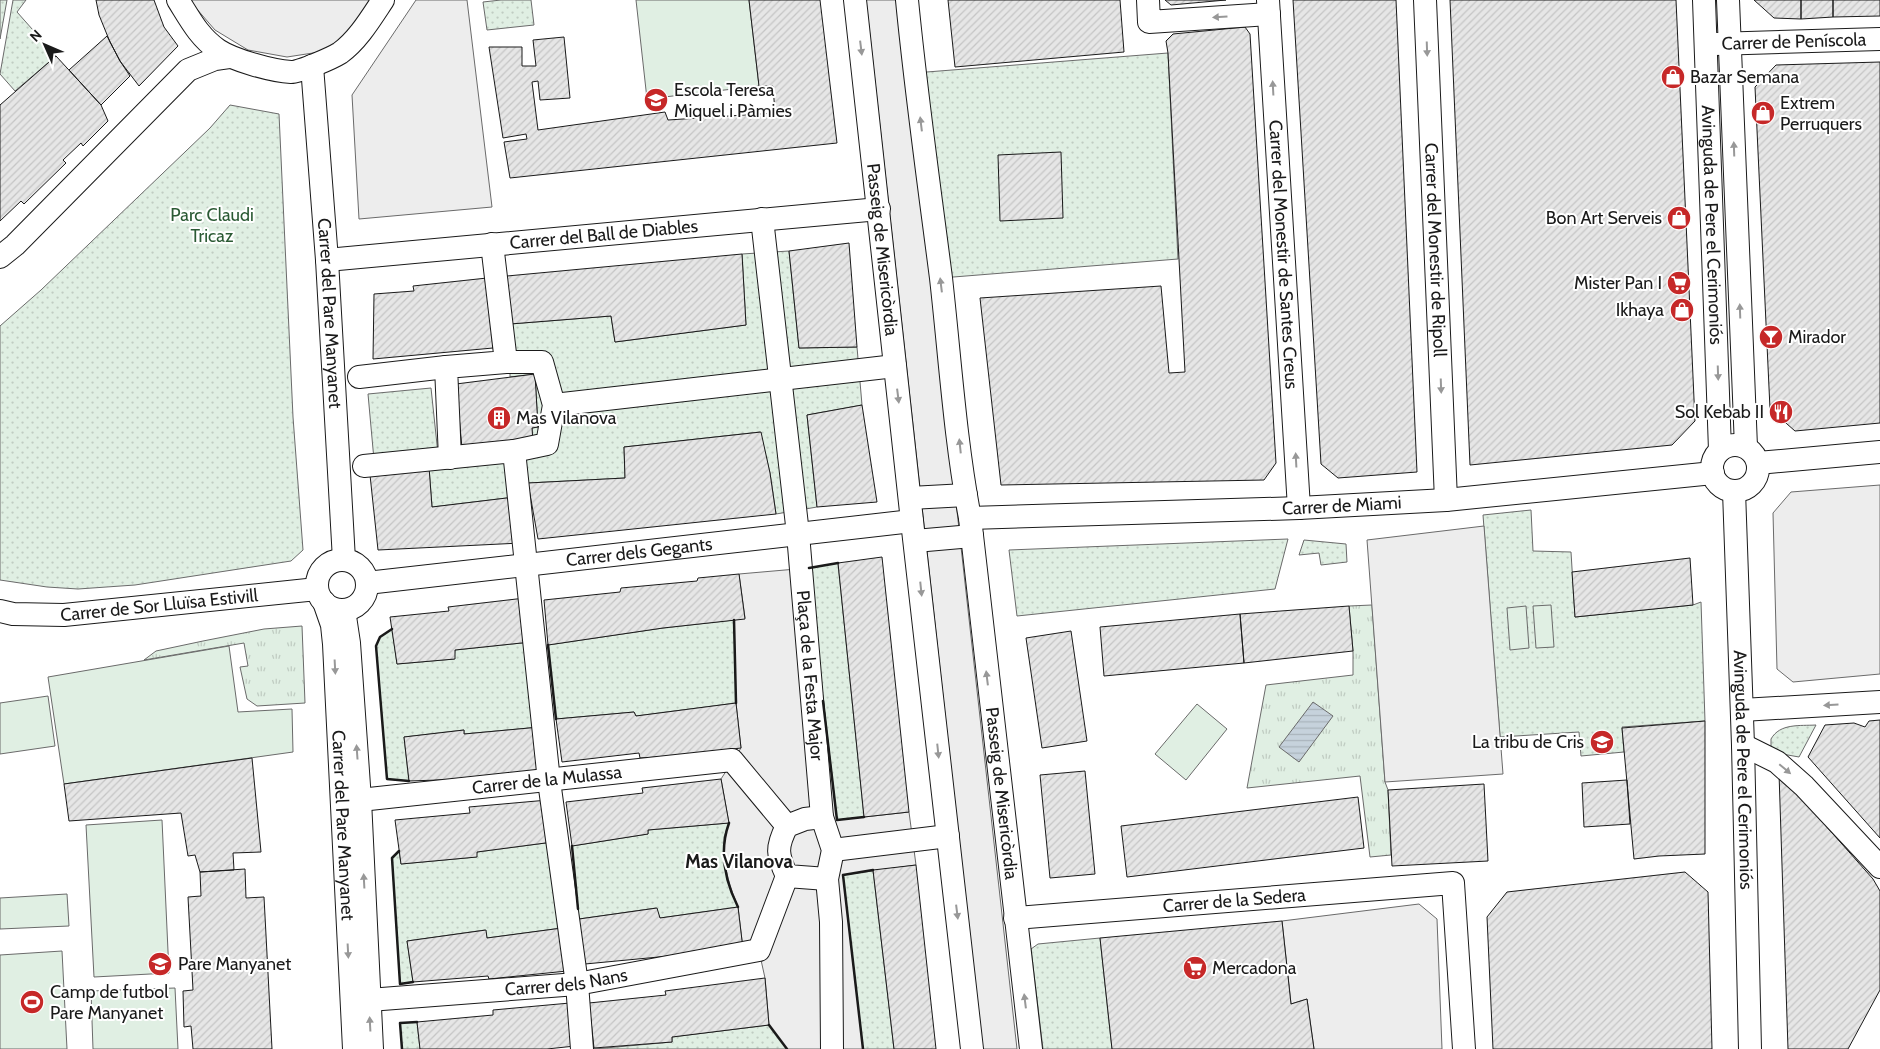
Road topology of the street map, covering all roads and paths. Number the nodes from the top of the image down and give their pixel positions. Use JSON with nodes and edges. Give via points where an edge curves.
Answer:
{"nodes":[{"id":1,"x":178,"y":0,"type":"edge"},
{"id":2,"x":383,"y":0,"type":"edge"},
{"id":3,"x":855,"y":0,"type":"edge"},
{"id":4,"x":908,"y":0,"type":"edge"},
{"id":5,"x":1148,"y":0,"type":"edge"},
{"id":6,"x":1425,"y":0,"type":"edge"},
{"id":7,"x":1704,"y":0,"type":"edge"},
{"id":8,"x":1728,"y":0,"type":"edge"},
{"id":9,"x":1269,"y":7,"type":"edge"},
{"id":10,"x":192,"y":25,"type":"junction"},
{"id":11,"x":1880,"y":39,"type":"edge"},
{"id":12,"x":1730,"y":44,"type":"junction"},
{"id":13,"x":1706,"y":45,"type":"junction"},
{"id":14,"x":229,"y":57,"type":"junction"},
{"id":15,"x":312,"y":66,"type":"junction"},
{"id":16,"x":188,"y":70,"type":"junction"},
{"id":17,"x":879,"y":208,"type":"junction"},
{"id":18,"x":762,"y":220,"type":"junction"},
{"id":19,"x":492,"y":244,"type":"junction"},
{"id":20,"x":0,"y":257,"type":"edge"},
{"id":21,"x":326,"y":260,"type":"junction"},
{"id":22,"x":506,"y":362,"type":"junction"},
{"id":23,"x":895,"y":366,"type":"junction"},
{"id":24,"x":446,"y":368,"type":"junction"},
{"id":25,"x":359,"y":377,"type":"dead end"},
{"id":26,"x":779,"y":380,"type":"junction"},
{"id":27,"x":554,"y":405,"type":"junction"},
{"id":28,"x":1720,"y":450,"type":"junction"},
{"id":29,"x":514,"y":451,"type":"junction"},
{"id":30,"x":1880,"y":452,"type":"edge"},
{"id":31,"x":1752,"y":455,"type":"junction"},
{"id":32,"x":450,"y":458,"type":"junction"},
{"id":33,"x":364,"y":466,"type":"dead end"},
{"id":34,"x":1713,"y":473,"type":"junction"},
{"id":35,"x":1734,"y":491,"type":"junction"},
{"id":36,"x":966,"y":495,"type":"junction"},
{"id":37,"x":910,"y":498,"type":"junction"},
{"id":38,"x":1446,"y":500,"type":"junction"},
{"id":39,"x":1299,"y":508,"type":"junction"},
{"id":40,"x":971,"y":527,"type":"junction"},
{"id":41,"x":914,"y":531,"type":"junction"},
{"id":42,"x":798,"y":534,"type":"junction"},
{"id":43,"x":344,"y":560,"type":"junction"},
{"id":44,"x":525,"y":565,"type":"junction"},
{"id":45,"x":367,"y":584,"type":"junction"},
{"id":46,"x":328,"y":600,"type":"junction"},
{"id":47,"x":0,"y":612,"type":"edge"},
{"id":48,"x":1880,"y":702,"type":"edge"},
{"id":49,"x":1742,"y":710,"type":"junction"},
{"id":50,"x":1743,"y":745,"type":"junction"},
{"id":51,"x":549,"y":781,"type":"junction"},
{"id":52,"x":360,"y":800,"type":"junction"},
{"id":53,"x":822,"y":817,"type":"junction"},
{"id":54,"x":787,"y":826,"type":"junction"},
{"id":55,"x":948,"y":836,"type":"junction"},
{"id":56,"x":833,"y":850,"type":"junction"},
{"id":57,"x":1880,"y":867,"type":"edge"},
{"id":58,"x":788,"y":876,"type":"junction"},
{"id":59,"x":827,"y":878,"type":"junction"},
{"id":60,"x":1015,"y":918,"type":"junction"},
{"id":61,"x":577,"y":984,"type":"junction"},
{"id":62,"x":369,"y":1000,"type":"junction"},
{"id":63,"x":354,"y":1049,"type":"edge"},
{"id":64,"x":372,"y":1049,"type":"edge"},
{"id":65,"x":582,"y":1049,"type":"edge"},
{"id":66,"x":832,"y":1049,"type":"edge"},
{"id":67,"x":972,"y":1049,"type":"edge"},
{"id":68,"x":1031,"y":1049,"type":"edge"},
{"id":69,"x":1464,"y":1049,"type":"edge"},
{"id":70,"x":1750,"y":1049,"type":"edge"}],
"edges":[{"from":1,"to":10,"type":"street"},
{"from":2,"to":15,"type":"street","via":[[350,44],[338,54]]},
{"from":3,"to":17,"type":"street","name":"Passeig de Misericòrdia","one_way":true},
{"from":36,"to":4,"type":"street","name":"Passeig de Misericòrdia","one_way":true,"via":[[914,73]]},
{"from":9,"to":5,"type":"street","one_way":true,"via":[[1149,22]]},
{"from":6,"to":38,"type":"street","name":"Carrer del Monestir de Ripoll","one_way":true},
{"from":7,"to":13,"type":"street","name":"Avinguda de Pere el Cerimoniós"},
{"from":8,"to":12,"type":"street","name":"Avinguda de Pere el Cerimoniós"},
{"from":39,"to":9,"type":"street","name":"Carrer del Monestir de Santes Creus","one_way":true},
{"from":10,"to":14,"type":"street","via":[[217,50]]},
{"from":10,"to":16,"type":"street","via":[[194,43]]},
{"from":11,"to":12,"type":"street","name":"Carrer de Peníscola"},
{"from":12,"to":13,"type":"street","name":"Carrer de Peníscola"},
{"from":31,"to":12,"type":"street","name":"Avinguda de Pere el Cerimoniós","one_way":true},
{"from":13,"to":28,"type":"street","name":"Avinguda de Pere el Cerimoniós","one_way":true},
{"from":14,"to":15,"type":"street","via":[[292,72]]},
{"from":14,"to":16,"type":"street"},
{"from":15,"to":21,"type":"street","name":"Carrer del Pare Manyanet"},
{"from":16,"to":20,"type":"street"},
{"from":17,"to":18,"type":"street","name":"Carrer del Ball de Diables"},
{"from":17,"to":23,"type":"street","name":"Passeig de Misericòrdia"},
{"from":18,"to":19,"type":"street","name":"Carrer del Ball de Diables"},
{"from":18,"to":26,"type":"street","name":"Plaça de la Festa Major"},
{"from":19,"to":21,"type":"street","name":"Carrer del Ball de Diables"},
{"from":19,"to":22,"type":"street"},
{"from":21,"to":43,"type":"street","name":"Carrer del Pare Manyanet"},
{"from":22,"to":24,"type":"street"},
{"from":22,"to":27,"type":"street","via":[[542,362]]},
{"from":23,"to":26,"type":"street"},
{"from":23,"to":37,"type":"street","name":"Passeig de Misericòrdia","one_way":true},
{"from":24,"to":25,"type":"street"},
{"from":24,"to":32,"type":"street"},
{"from":26,"to":27,"type":"street"},
{"from":26,"to":42,"type":"street","name":"Plaça de la Festa Major"},
{"from":27,"to":29,"type":"street","via":[[547,444]]},
{"from":28,"to":31,"type":"street","via":[[1733,445]]},
{"from":28,"to":34,"type":"street","via":[[1714,460]]},
{"from":29,"to":32,"type":"street"},
{"from":29,"to":44,"type":"street"},
{"from":30,"to":31,"type":"street"},
{"from":31,"to":35,"type":"street","via":[[1758,470],[1752,483]]},
{"from":32,"to":33,"type":"street"},
{"from":34,"to":35,"type":"street","via":[[1720,485]]},
{"from":34,"to":38,"type":"street","name":"Carrer de Miami"},
{"from":35,"to":49,"type":"street","name":"Avinguda de Pere el Cerimoniós"},
{"from":36,"to":37,"type":"street"},
{"from":36,"to":40,"type":"street","name":"Passeig de Misericòrdia"},
{"from":37,"to":41,"type":"street","name":"Passeig de Misericòrdia"},
{"from":38,"to":39,"type":"street","name":"Carrer de Miami"},
{"from":39,"to":40,"type":"street","name":"Carrer de Miami"},
{"from":40,"to":41,"type":"street"},
{"from":60,"to":40,"type":"street","name":"Passeig de Misericòrdia","one_way":true},
{"from":41,"to":42,"type":"street","name":"Carrer dels Gegants"},
{"from":41,"to":55,"type":"street","name":"Passeig de Misericòrdia","one_way":true},
{"from":42,"to":44,"type":"street","name":"Carrer dels Gegants"},
{"from":42,"to":53,"type":"street","name":"Plaça de la Festa Major"},
{"from":43,"to":45,"type":"street","via":[[362,570]]},
{"from":43,"to":46,"type":"street","via":[[337,560],[324,568],[317,581]]},
{"from":44,"to":45,"type":"street","name":"Carrer dels Gegants"},
{"from":44,"to":51,"type":"street"},
{"from":45,"to":46,"type":"street","via":[[367,591],[358,604]]},
{"from":46,"to":47,"type":"street","name":"Carrer de Sor Lluïsa Estivill","via":[[64,615]]},
{"from":52,"to":46,"type":"street","name":"Carrer del Pare Manyanet","one_way":true,"via":[[349,643]]},
{"from":46,"to":63,"type":"street","name":"Carrer del Pare Manyanet","one_way":true,"via":[[334,644]]},
{"from":48,"to":49,"type":"street","one_way":true},
{"from":49,"to":50,"type":"street","name":"Avinguda de Pere el Cerimoniós"},
{"from":50,"to":57,"type":"street","one_way":true,"via":[[1776,762],[1799,781]]},
{"from":50,"to":70,"type":"street","name":"Avinguda de Pere el Cerimoniós"},
{"from":51,"to":52,"type":"street","name":"Carrer de la Mulassa"},
{"from":51,"to":54,"type":"street","name":"Carrer de la Mulassa","via":[[732,760]]},
{"from":51,"to":61,"type":"street"},
{"from":62,"to":52,"type":"street","name":"Carrer del Pare Manyanet","one_way":true},
{"from":53,"to":54,"type":"street","via":[[804,818]]},
{"from":53,"to":56,"type":"street","name":"Plaça de la Festa Major"},
{"from":54,"to":58,"type":"street","via":[[778,852]]},
{"from":55,"to":56,"type":"street"},
{"from":55,"to":67,"type":"street","name":"Passeig de Misericòrdia","one_way":true},
{"from":56,"to":59,"type":"street"},
{"from":58,"to":59,"type":"street"},
{"from":58,"to":61,"type":"street","name":"Carrer dels Nans","via":[[759,950]]},
{"from":59,"to":66,"type":"street","via":[[831,922]]},
{"from":68,"to":60,"type":"street","name":"Passeig de Misericòrdia","one_way":true},
{"from":60,"to":69,"type":"street","name":"Carrer de la Sedera","via":[[1453,883]]},
{"from":61,"to":62,"type":"street","name":"Carrer dels Nans"},
{"from":61,"to":65,"type":"street"},
{"from":64,"to":62,"type":"street","name":"Carrer del Pare Manyanet","one_way":true}]}
